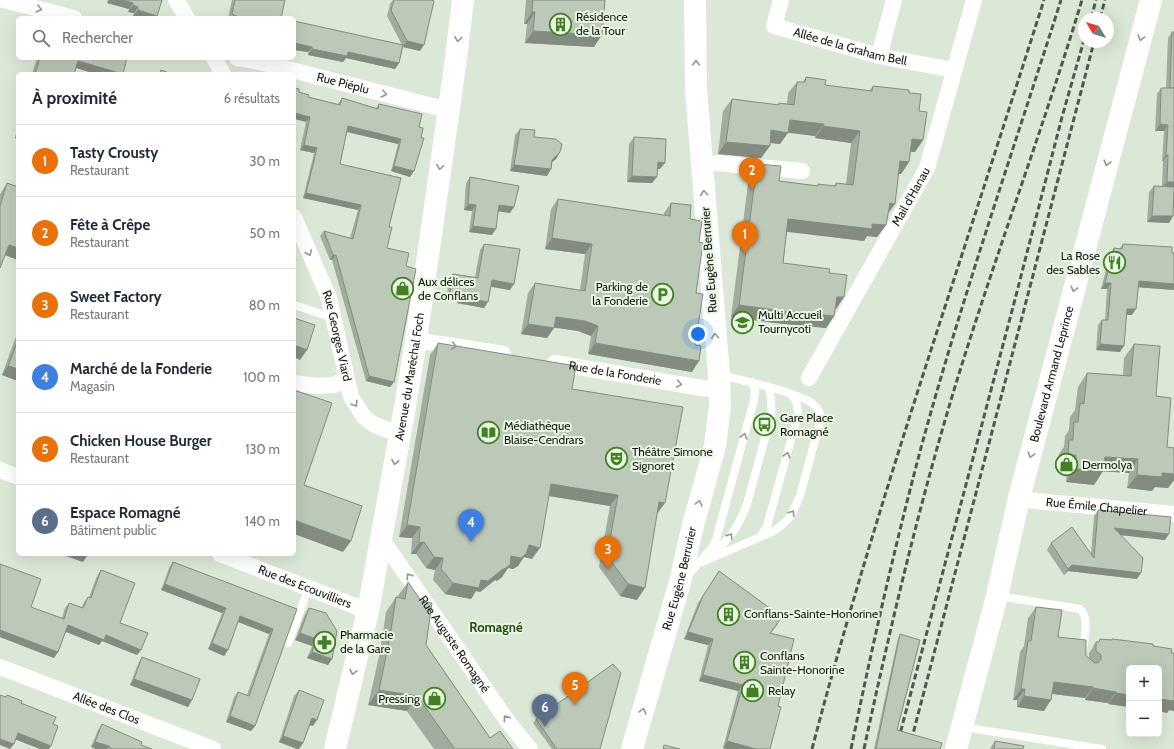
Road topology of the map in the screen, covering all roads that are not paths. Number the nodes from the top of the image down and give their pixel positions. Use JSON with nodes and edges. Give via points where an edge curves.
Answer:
{"nodes":[{"id":1,"x":4,"y":0,"type":"edge"},
{"id":2,"x":176,"y":0,"type":"edge"},
{"id":3,"x":463,"y":0,"type":"edge"},
{"id":4,"x":695,"y":0,"type":"edge"},
{"id":5,"x":781,"y":0,"type":"edge"},
{"id":6,"x":894,"y":0,"type":"edge"},
{"id":7,"x":974,"y":0,"type":"edge"},
{"id":8,"x":1151,"y":0,"type":"edge"},
{"id":9,"x":66,"y":16,"type":"edge"},
{"id":10,"x":186,"y":16,"type":"edge"},
{"id":11,"x":879,"y":56,"type":"junction"},
{"id":12,"x":215,"y":60,"type":"edge"},
{"id":13,"x":248,"y":60,"type":"edge"},
{"id":14,"x":954,"y":70,"type":"junction"},
{"id":15,"x":222,"y":72,"type":"edge"},
{"id":16,"x":448,"y":110,"type":"junction"},
{"id":17,"x":717,"y":163,"type":"dead end"},
{"id":18,"x":802,"y":171,"type":"dead end"},
{"id":19,"x":296,"y":223,"type":"edge"},
{"id":20,"x":296,"y":306,"type":"edge"},
{"id":21,"x":334,"y":318,"type":"junction"},
{"id":22,"x":416,"y":340,"type":"junction"},
{"id":23,"x":516,"y":356,"type":"edge"},
{"id":24,"x":539,"y":360,"type":"edge"},
{"id":25,"x":809,"y":378,"type":"dead end"},
{"id":26,"x":346,"y":380,"type":"junction"},
{"id":27,"x":752,"y":382,"type":"junction"},
{"id":28,"x":296,"y":383,"type":"edge"},
{"id":29,"x":719,"y":383,"type":"junction"},
{"id":30,"x":768,"y":386,"type":"junction"},
{"id":31,"x":791,"y":394,"type":"junction"},
{"id":32,"x":400,"y":435,"type":"junction"},
{"id":33,"x":0,"y":470,"type":"edge"},
{"id":34,"x":16,"y":476,"type":"edge"},
{"id":35,"x":1019,"y":498,"type":"junction"},
{"id":36,"x":1174,"y":514,"type":"edge"},
{"id":37,"x":762,"y":536,"type":"junction"},
{"id":38,"x":381,"y":538,"type":"junction"},
{"id":39,"x":225,"y":556,"type":"edge"},
{"id":40,"x":702,"y":562,"type":"junction"},
{"id":41,"x":680,"y":582,"type":"junction"},
{"id":42,"x":308,"y":588,"type":"junction"},
{"id":43,"x":997,"y":596,"type":"junction"},
{"id":44,"x":368,"y":611,"type":"junction"},
{"id":45,"x":288,"y":643,"type":"edge"},
{"id":46,"x":1082,"y":658,"type":"edge"},
{"id":47,"x":0,"y":667,"type":"edge"},
{"id":48,"x":962,"y":727,"type":"junction"},
{"id":49,"x":213,"y":749,"type":"edge"},
{"id":50,"x":335,"y":749,"type":"edge"},
{"id":51,"x":530,"y":749,"type":"edge"},
{"id":52,"x":632,"y":749,"type":"edge"},
{"id":53,"x":956,"y":749,"type":"edge"},
{"id":54,"x":1102,"y":749,"type":"edge"}],
"edges":[{"from":1,"to":9,"type":"street","one_way":true},
{"from":2,"to":10,"type":"street"},
{"from":3,"to":16,"type":"street","name":"Avenue du Maréchal Foch","one_way":true},
{"from":29,"to":4,"type":"street","name":"Rue Eugène Berrurier","one_way":true,"via":[[696,89]]},
{"from":5,"to":11,"type":"street","name":"Allée de la Graham Bell","via":[[774,26]]},
{"from":6,"to":11,"type":"street"},
{"from":7,"to":14,"type":"street","name":"Mail d'Hanau"},
{"from":8,"to":35,"type":"street","name":"Boulevard Armand Leprince","one_way":true},
{"from":11,"to":14,"type":"street","name":"Allée de la Graham Bell"},
{"from":12,"to":15,"type":"street"},
{"from":13,"to":16,"type":"street","name":"Rue Piéplu","one_way":true},
{"from":14,"to":25,"type":"street","name":"Mail d'Hanau","via":[[927,168]]},
{"from":16,"to":22,"type":"street","name":"Avenue du Maréchal Foch","one_way":true},
{"from":17,"to":18,"type":"street"},
{"from":19,"to":21,"type":"street","name":"Rue Georges Viard","one_way":true,"via":[[329,298]]},
{"from":20,"to":21,"type":"lane"},
{"from":21,"to":26,"type":"street","name":"Rue Georges Viard"},
{"from":22,"to":23,"type":"street","one_way":true},
{"from":22,"to":32,"type":"street","name":"Avenue du Maréchal Foch"},
{"from":24,"to":29,"type":"street","name":"Rue de la Fonderie","one_way":true,"via":[[702,388]]},
{"from":26,"to":28,"type":"street","via":[[334,385]]},
{"from":26,"to":32,"type":"street","name":"Rue Georges Viard","one_way":true,"via":[[351,397],[364,417],[373,424]]},
{"from":27,"to":29,"type":"lane"},
{"from":27,"to":30,"type":"lane"},
{"from":40,"to":27,"type":"lane","one_way":true,"via":[[716,540],[754,400]]},
{"from":41,"to":29,"type":"street","name":"Rue Eugène Berrurier","one_way":true,"via":[[715,446]]},
{"from":30,"to":31,"type":"lane"},
{"from":40,"to":30,"type":"lane","one_way":true,"via":[[724,544],[734,531],[747,504],[771,416],[772,405]]},
{"from":37,"to":31,"type":"lane","one_way":true,"via":[[798,415],[797,404]]},
{"from":37,"to":31,"type":"lane","one_way":true,"via":[[778,529],[791,516],[800,496],[821,418],[820,412],[810,402]]},
{"from":32,"to":38,"type":"street","name":"Avenue du Maréchal Foch","one_way":true},
{"from":33,"to":34,"type":"street"},
{"from":35,"to":36,"type":"street","name":"Rue Émile Chapelier"},
{"from":35,"to":43,"type":"street","name":"Boulevard Armand Leprince"},
{"from":37,"to":40,"type":"lane"},
{"from":38,"to":44,"type":"street","name":"Avenue du Maréchal Foch"},
{"from":51,"to":38,"type":"street","name":"Rue Auguste Romagné","one_way":true,"via":[[504,716]]},
{"from":39,"to":42,"type":"street","name":"Rue des Ecouvilliers"},
{"from":40,"to":41,"type":"lane"},
{"from":52,"to":41,"type":"street","name":"Rue Eugène Berrurier","one_way":true},
{"from":42,"to":44,"type":"street","name":"Rue des Ecouvilliers"},
{"from":42,"to":45,"type":"lane"},
{"from":43,"to":46,"type":"lane","via":[[1080,609],[1085,622]]},
{"from":43,"to":48,"type":"street","name":"Boulevard Armand Leprince"},
{"from":44,"to":50,"type":"street","name":"Avenue du Maréchal Foch","one_way":true},
{"from":47,"to":49,"type":"street","name":"Allée des Clos"},
{"from":48,"to":53,"type":"street","name":"Boulevard Armand Leprince"},
{"from":48,"to":54,"type":"lane"}]}
